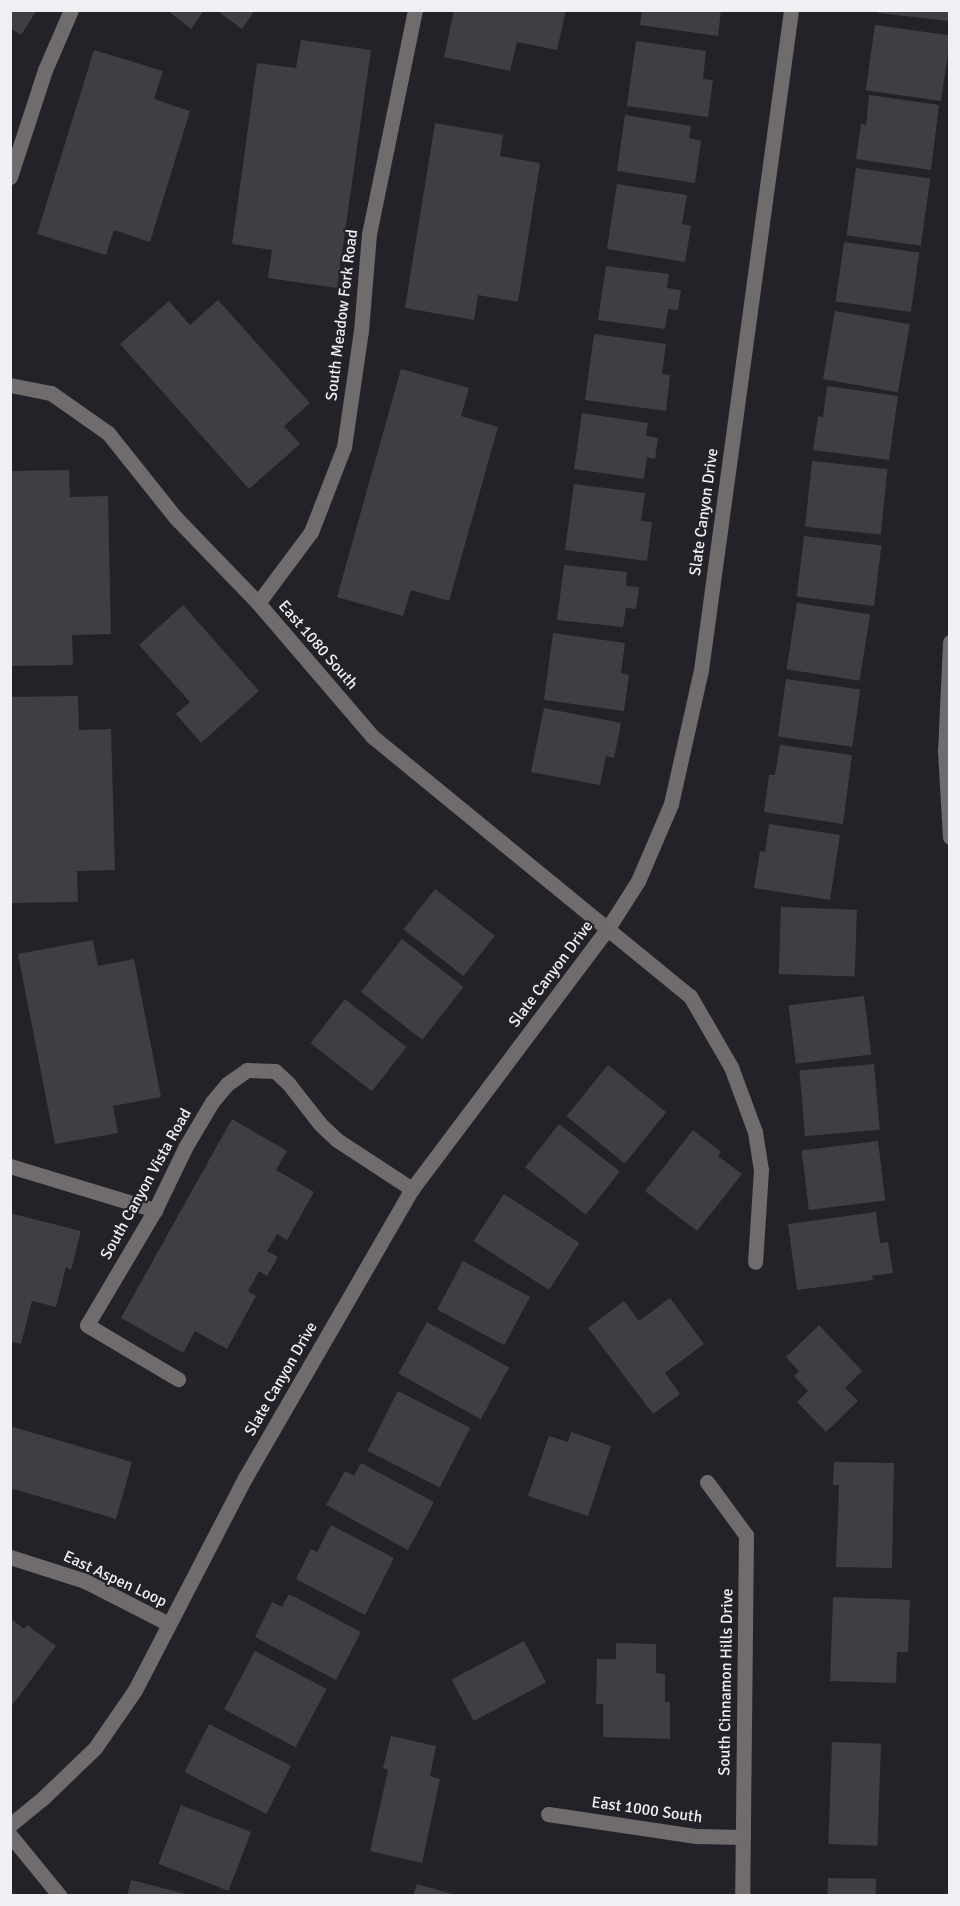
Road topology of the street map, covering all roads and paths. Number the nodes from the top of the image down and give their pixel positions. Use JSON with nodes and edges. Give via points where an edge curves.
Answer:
{"nodes":[{"id":1,"x":71,"y":10,"type":"edge"},
{"id":2,"x":414,"y":10,"type":"edge"},
{"id":3,"x":791,"y":10,"type":"edge"},
{"id":4,"x":10,"y":177,"type":"edge"},
{"id":5,"x":10,"y":385,"type":"edge"},
{"id":6,"x":258,"y":603,"type":"junction"},
{"id":7,"x":950,"y":642,"type":"edge"},
{"id":8,"x":950,"y":837,"type":"edge"},
{"id":9,"x":608,"y":928,"type":"junction"},
{"id":10,"x":10,"y":1166,"type":"edge"},
{"id":11,"x":412,"y":1189,"type":"junction"},
{"id":12,"x":155,"y":1210,"type":"junction"},
{"id":13,"x":755,"y":1262,"type":"dead end"},
{"id":14,"x":177,"y":1379,"type":"dead end"},
{"id":15,"x":707,"y":1482,"type":"dead end"},
{"id":16,"x":10,"y":1557,"type":"edge"},
{"id":17,"x":170,"y":1624,"type":"junction"},
{"id":18,"x":548,"y":1814,"type":"dead end"},
{"id":19,"x":10,"y":1825,"type":"edge"},
{"id":20,"x":10,"y":1835,"type":"edge"},
{"id":21,"x":743,"y":1837,"type":"junction"},
{"id":22,"x":60,"y":1896,"type":"edge"},
{"id":23,"x":742,"y":1896,"type":"edge"}],
"edges":[{"from":1,"to":4,"type":"street","via":[[45,70]]},
{"from":2,"to":6,"type":"street","name":"South Meadow Fork Road","via":[[369,234],[361,331],[344,447],[311,532]]},
{"from":3,"to":9,"type":"street","name":"Slate Canyon Drive","via":[[701,669],[670,804],[638,882]]},
{"from":5,"to":6,"type":"street","name":"East 1080 South","via":[[51,393],[108,433],[175,518]]},
{"from":6,"to":9,"type":"street","name":"East 1080 South","via":[[373,736]]},
{"from":7,"to":8,"type":"street","via":[[945,751]]},
{"from":9,"to":11,"type":"street","name":"Slate Canyon Drive"},
{"from":9,"to":13,"type":"street","name":"East 1080 South","via":[[690,996],[731,1067],[755,1132],[761,1170]]},
{"from":10,"to":12,"type":"street"},
{"from":11,"to":12,"type":"street","name":"South Canyon Vista Road","via":[[337,1140],[275,1071],[247,1070],[227,1084],[212,1102]]},
{"from":11,"to":17,"type":"street","name":"Slate Canyon Drive","via":[[245,1478]]},
{"from":12,"to":14,"type":"street","name":"South Canyon Vista Road","via":[[87,1324]]},
{"from":15,"to":21,"type":"street","name":"South Cinnamon Hills Drive","via":[[746,1535]]},
{"from":16,"to":17,"type":"street","name":"East Aspen Loop","via":[[85,1581]]},
{"from":17,"to":19,"type":"street","name":"Slate Canyon Drive","via":[[135,1690],[95,1748]]},
{"from":18,"to":21,"type":"street","name":"East 1000 South","via":[[696,1836]]},
{"from":20,"to":22,"type":"street"},
{"from":21,"to":23,"type":"street","name":"South Cinnamon Hills Drive"}]}
